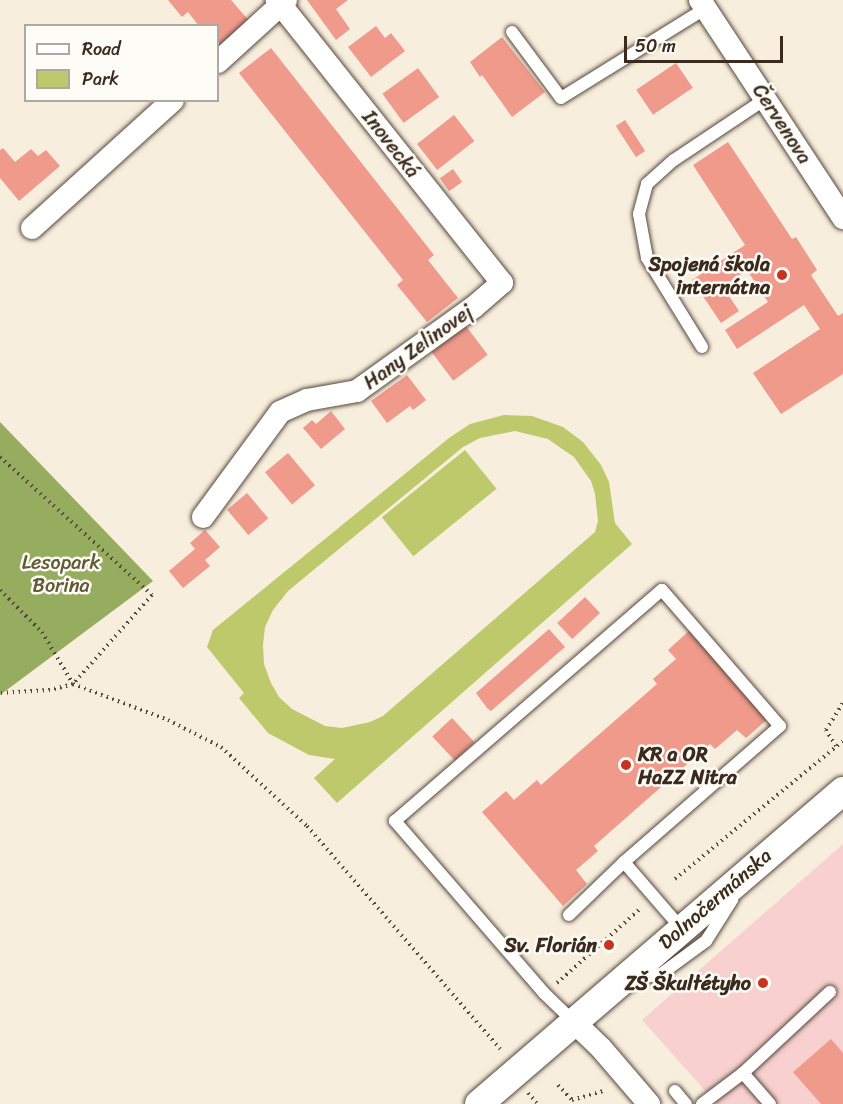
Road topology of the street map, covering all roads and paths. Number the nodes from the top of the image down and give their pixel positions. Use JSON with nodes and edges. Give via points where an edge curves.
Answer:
{"nodes":[{"id":1,"x":281,"y":2,"type":"edge"},
{"id":2,"x":703,"y":4,"type":"edge"},
{"id":3,"x":512,"y":32,"type":"dead end"},
{"id":4,"x":219,"y":61,"type":"edge"},
{"id":5,"x":767,"y":98,"type":"junction"},
{"id":6,"x":171,"y":102,"type":"edge"},
{"id":7,"x":843,"y":218,"type":"edge"},
{"id":8,"x":32,"y":228,"type":"dead end"},
{"id":9,"x":502,"y":283,"type":"joint"},
{"id":10,"x":702,"y":347,"type":"dead end"},
{"id":11,"x":0,"y":457,"type":"edge"},
{"id":12,"x":203,"y":517,"type":"dead end"},
{"id":13,"x":0,"y":590,"type":"edge"},
{"id":14,"x":73,"y":684,"type":"junction"},
{"id":15,"x":0,"y":693,"type":"edge"},
{"id":16,"x":843,"y":703,"type":"edge"},
{"id":17,"x":843,"y":741,"type":"edge"},
{"id":18,"x":836,"y":746,"type":"junction"},
{"id":19,"x":843,"y":791,"type":"edge"},
{"id":20,"x":624,"y":862,"type":"junction"},
{"id":21,"x":752,"y":867,"type":"junction"},
{"id":22,"x":675,"y":879,"type":"dead end"},
{"id":23,"x":639,"y":910,"type":"dead end"},
{"id":24,"x":569,"y":915,"type":"dead end"},
{"id":25,"x":681,"y":928,"type":"junction"},
{"id":26,"x":620,"y":981,"type":"junction"},
{"id":27,"x":549,"y":988,"type":"dead end"},
{"id":28,"x":830,"y":992,"type":"dead end"},
{"id":29,"x":574,"y":1022,"type":"junction"},
{"id":30,"x":500,"y":1048,"type":"dead end"},
{"id":31,"x":743,"y":1073,"type":"junction"},
{"id":32,"x":558,"y":1085,"type":"dead end"},
{"id":33,"x":675,"y":1090,"type":"dead end"},
{"id":34,"x":603,"y":1091,"type":"dead end"},
{"id":35,"x":527,"y":1092,"type":"dead end"},
{"id":36,"x":537,"y":1103,"type":"edge"},
{"id":37,"x":479,"y":1104,"type":"edge"},
{"id":38,"x":649,"y":1104,"type":"edge"},
{"id":39,"x":686,"y":1104,"type":"edge"},
{"id":40,"x":702,"y":1104,"type":"edge"},
{"id":41,"x":770,"y":1104,"type":"edge"}],
"edges":[{"from":1,"to":4,"type":"street","name":"Inovecká"},
{"from":1,"to":9,"type":"street","name":"Inovecká"},
{"from":2,"to":3,"type":"lane","via":[[561,98]]},
{"from":2,"to":5,"type":"street","name":"Červenova"},
{"from":5,"to":7,"type":"street","name":"Červenova"},
{"from":5,"to":10,"type":"lane","via":[[674,160],[647,184],[639,214],[647,258]]},
{"from":6,"to":8,"type":"street"},
{"from":9,"to":12,"type":"street","name":"Hany Zelinovej","via":[[357,391],[307,400],[280,412]]},
{"from":11,"to":14,"type":"path","via":[[152,595]]},
{"from":13,"to":14,"type":"path","via":[[42,632]]},
{"from":14,"to":15,"type":"path","via":[[50,690]]},
{"from":14,"to":30,"type":"path","via":[[168,720],[221,747],[307,826]]},
{"from":16,"to":18,"type":"path","via":[[826,730]]},
{"from":17,"to":18,"type":"path"},
{"from":18,"to":22,"type":"path"},
{"from":19,"to":21,"type":"street","name":"Dolnočermánska"},
{"from":20,"to":24,"type":"lane"},
{"from":20,"to":25,"type":"lane"},
{"from":20,"to":29,"type":"lane","via":[[780,726],[662,590],[395,821],[544,993]]},
{"from":21,"to":25,"type":"street","name":"Dolnočermánska"},
{"from":21,"to":26,"type":"lane","via":[[706,941],[661,974]]},
{"from":23,"to":27,"type":"path"},
{"from":25,"to":26,"type":"street","name":"Dolnočermánska"},
{"from":26,"to":29,"type":"street","name":"Dolnočermánska"},
{"from":28,"to":31,"type":"lane"},
{"from":29,"to":37,"type":"street","name":"Dolnočermánska"},
{"from":29,"to":38,"type":"street"},
{"from":31,"to":40,"type":"lane"},
{"from":31,"to":41,"type":"lane"},
{"from":32,"to":34,"type":"path","via":[[572,1100]]},
{"from":33,"to":39,"type":"lane"},
{"from":35,"to":36,"type":"path"}]}
